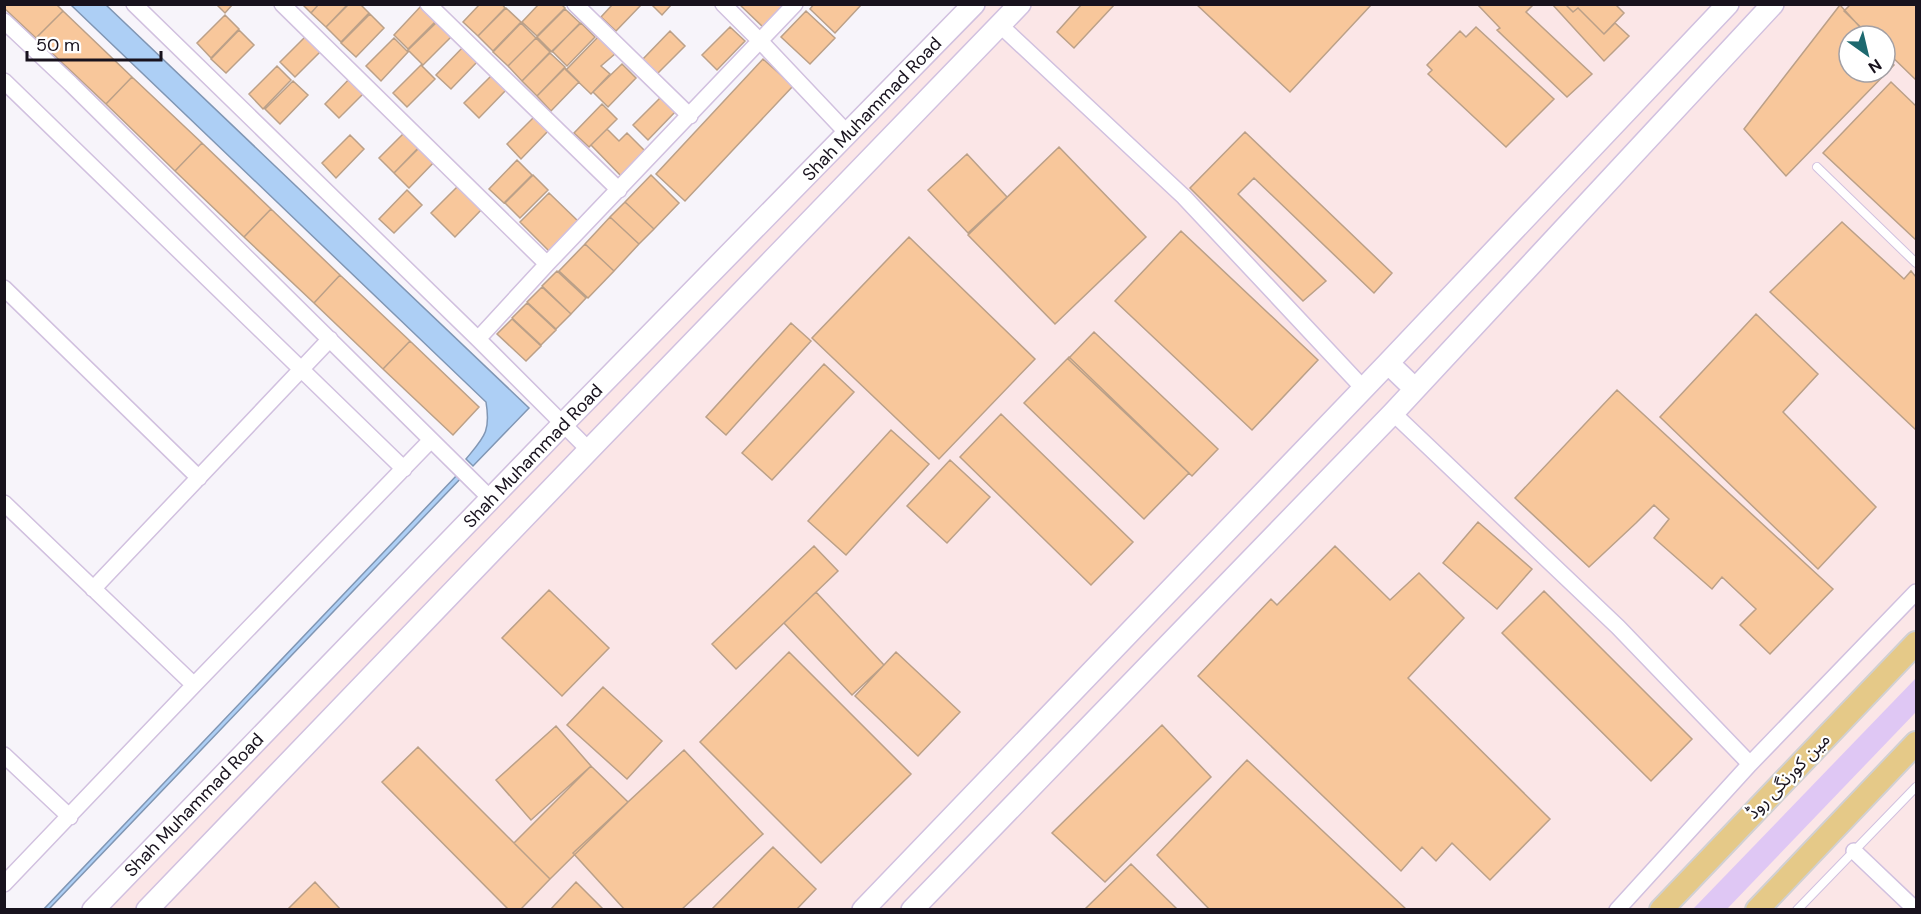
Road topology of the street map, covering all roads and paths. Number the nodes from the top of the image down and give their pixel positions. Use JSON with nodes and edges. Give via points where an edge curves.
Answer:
{"nodes":[{"id":1,"x":134,"y":4,"type":"edge"},
{"id":2,"x":282,"y":4,"type":"edge"},
{"id":3,"x":428,"y":4,"type":"edge"},
{"id":4,"x":575,"y":4,"type":"edge"},
{"id":5,"x":723,"y":4,"type":"edge"},
{"id":6,"x":795,"y":4,"type":"edge"},
{"id":7,"x":974,"y":4,"type":"edge"},
{"id":8,"x":1020,"y":4,"type":"edge"},
{"id":9,"x":1728,"y":4,"type":"edge"},
{"id":10,"x":1773,"y":4,"type":"edge"},
{"id":11,"x":4,"y":21,"type":"edge"},
{"id":12,"x":1001,"y":26,"type":"junction"},
{"id":13,"x":761,"y":42,"type":"junction"},
{"id":14,"x":4,"y":81,"type":"edge"},
{"id":15,"x":690,"y":116,"type":"junction"},
{"id":16,"x":848,"y":134,"type":"junction"},
{"id":17,"x":1817,"y":167,"type":"dead end"},
{"id":18,"x":619,"y":190,"type":"junction"},
{"id":19,"x":1917,"y":263,"type":"edge"},
{"id":20,"x":547,"y":264,"type":"junction"},
{"id":21,"x":4,"y":288,"type":"edge"},
{"id":22,"x":330,"y":339,"type":"junction"},
{"id":23,"x":478,"y":339,"type":"junction"},
{"id":24,"x":1388,"y":363,"type":"junction"},
{"id":25,"x":302,"y":369,"type":"junction"},
{"id":26,"x":1363,"y":388,"type":"junction"},
{"id":27,"x":1415,"y":389,"type":"junction"},
{"id":28,"x":1393,"y":413,"type":"junction"},
{"id":29,"x":563,"y":424,"type":"junction"},
{"id":30,"x":431,"y":440,"type":"junction"},
{"id":31,"x":589,"y":450,"type":"junction"},
{"id":32,"x":404,"y":469,"type":"junction"},
{"id":33,"x":199,"y":478,"type":"junction"},
{"id":34,"x":484,"y":492,"type":"junction"},
{"id":35,"x":4,"y":503,"type":"edge"},
{"id":36,"x":93,"y":589,"type":"junction"},
{"id":37,"x":1917,"y":592,"type":"edge"},
{"id":38,"x":1917,"y":643,"type":"edge"},
{"id":39,"x":194,"y":685,"type":"junction"},
{"id":40,"x":1917,"y":742,"type":"edge"},
{"id":41,"x":4,"y":755,"type":"edge"},
{"id":42,"x":1750,"y":764,"type":"junction"},
{"id":43,"x":1917,"y":787,"type":"edge"},
{"id":44,"x":70,"y":817,"type":"junction"},
{"id":45,"x":1854,"y":851,"type":"junction"},
{"id":46,"x":4,"y":884,"type":"edge"},
{"id":47,"x":93,"y":909,"type":"edge"},
{"id":48,"x":147,"y":909,"type":"edge"},
{"id":49,"x":863,"y":909,"type":"edge"},
{"id":50,"x":912,"y":909,"type":"edge"},
{"id":51,"x":1617,"y":909,"type":"edge"},
{"id":52,"x":1661,"y":909,"type":"edge"},
{"id":53,"x":1757,"y":909,"type":"edge"},
{"id":54,"x":1797,"y":909,"type":"edge"},
{"id":55,"x":1916,"y":909,"type":"edge"}],
"edges":[{"from":1,"to":23,"type":"street"},
{"from":2,"to":20,"type":"street"},
{"from":3,"to":18,"type":"street"},
{"from":4,"to":15,"type":"street"},
{"from":5,"to":13,"type":"street"},
{"from":6,"to":13,"type":"street"},
{"from":7,"to":16,"type":"street","name":"Shah Muhammad Road"},
{"from":8,"to":12,"type":"street","name":"Shah Muhammad Road"},
{"from":9,"to":24,"type":"street"},
{"from":10,"to":27,"type":"street"},
{"from":11,"to":22,"type":"street"},
{"from":12,"to":26,"type":"street","via":[[1184,197]]},
{"from":12,"to":31,"type":"street","name":"Shah Muhammad Road"},
{"from":13,"to":15,"type":"street"},
{"from":13,"to":16,"type":"street"},
{"from":14,"to":25,"type":"street"},
{"from":15,"to":18,"type":"street"},
{"from":16,"to":29,"type":"street","name":"Shah Muhammad Road"},
{"from":17,"to":19,"type":"lane"},
{"from":18,"to":20,"type":"street"},
{"from":20,"to":23,"type":"street"},
{"from":21,"to":33,"type":"street"},
{"from":22,"to":25,"type":"street"},
{"from":22,"to":30,"type":"street"},
{"from":23,"to":29,"type":"street"},
{"from":24,"to":26,"type":"street"},
{"from":24,"to":27,"type":"street"},
{"from":25,"to":32,"type":"street"},
{"from":25,"to":33,"type":"street"},
{"from":26,"to":49,"type":"street"},
{"from":27,"to":28,"type":"street"},
{"from":28,"to":42,"type":"street","via":[[1618,627]]},
{"from":28,"to":50,"type":"street"},
{"from":29,"to":31,"type":"street"},
{"from":29,"to":34,"type":"street","name":"Shah Muhammad Road"},
{"from":30,"to":32,"type":"street"},
{"from":30,"to":34,"type":"street"},
{"from":31,"to":48,"type":"street","name":"Shah Muhammad Road"},
{"from":32,"to":39,"type":"street"},
{"from":33,"to":36,"type":"street"},
{"from":34,"to":47,"type":"street","name":"Shah Muhammad Road"},
{"from":35,"to":36,"type":"street"},
{"from":36,"to":39,"type":"street"},
{"from":37,"to":42,"type":"street"},
{"from":38,"to":52,"type":"main road","name":"مین کورنگی روڈ"},
{"from":39,"to":44,"type":"street"},
{"from":40,"to":53,"type":"main road"},
{"from":41,"to":44,"type":"street"},
{"from":42,"to":51,"type":"street"},
{"from":43,"to":45,"type":"lane"},
{"from":44,"to":46,"type":"street"},
{"from":45,"to":54,"type":"lane"},
{"from":45,"to":55,"type":"street"}]}
